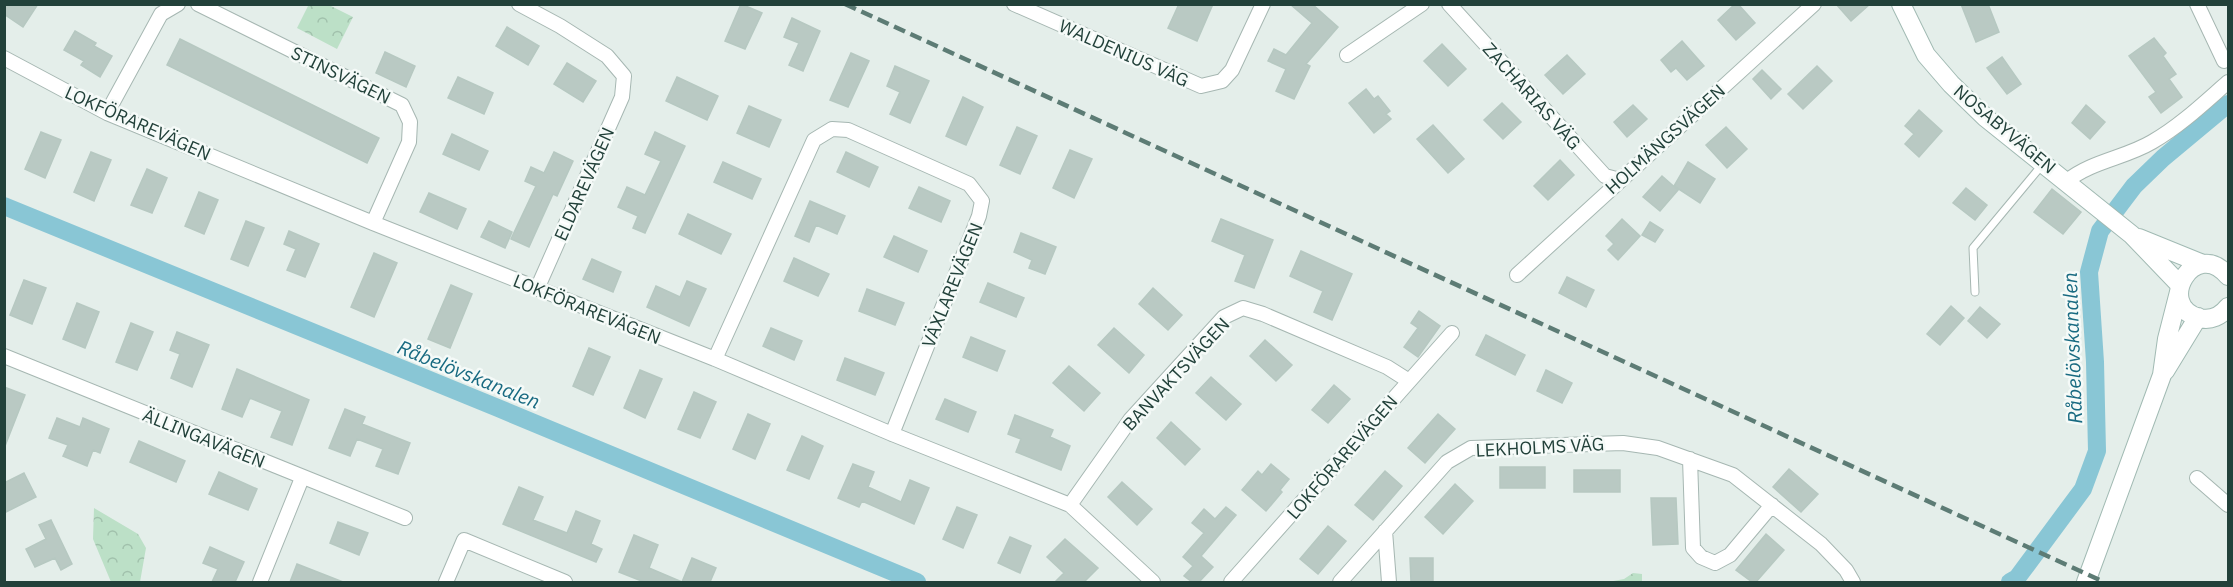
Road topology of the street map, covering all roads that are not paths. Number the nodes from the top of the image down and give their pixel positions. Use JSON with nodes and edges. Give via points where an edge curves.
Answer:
{"nodes":[{"id":1,"x":178,"y":4,"type":"edge"},
{"id":2,"x":198,"y":4,"type":"edge"},
{"id":3,"x":519,"y":4,"type":"edge"},
{"id":4,"x":1014,"y":4,"type":"edge"},
{"id":5,"x":1263,"y":4,"type":"edge"},
{"id":6,"x":1422,"y":4,"type":"edge"},
{"id":7,"x":1449,"y":4,"type":"edge"},
{"id":8,"x":1815,"y":4,"type":"edge"},
{"id":9,"x":1901,"y":4,"type":"edge"},
{"id":10,"x":2197,"y":4,"type":"edge"},
{"id":11,"x":1347,"y":55,"type":"dead end"},
{"id":12,"x":4,"y":58,"type":"edge"},
{"id":13,"x":2224,"y":62,"type":"dead end"},
{"id":14,"x":2229,"y":81,"type":"edge"},
{"id":15,"x":107,"y":112,"type":"junction"},
{"id":16,"x":2044,"y":164,"type":"junction"},
{"id":17,"x":1620,"y":180,"type":"junction"},
{"id":18,"x":2067,"y":181,"type":"junction"},
{"id":19,"x":373,"y":223,"type":"junction"},
{"id":20,"x":2127,"y":230,"type":"junction"},
{"id":21,"x":2204,"y":264,"type":"junction"},
{"id":22,"x":1517,"y":275,"type":"dead end"},
{"id":23,"x":2229,"y":276,"type":"edge"},
{"id":24,"x":537,"y":289,"type":"junction"},
{"id":25,"x":2179,"y":289,"type":"junction"},
{"id":26,"x":1975,"y":292,"type":"dead end"},
{"id":27,"x":2225,"y":316,"type":"edge"},
{"id":28,"x":2198,"y":317,"type":"junction"},
{"id":29,"x":1452,"y":333,"type":"dead end"},
{"id":30,"x":4,"y":356,"type":"edge"},
{"id":31,"x":715,"y":359,"type":"junction"},
{"id":32,"x":2162,"y":375,"type":"junction"},
{"id":33,"x":1409,"y":381,"type":"junction"},
{"id":34,"x":892,"y":434,"type":"junction"},
{"id":35,"x":1690,"y":459,"type":"junction"},
{"id":36,"x":302,"y":478,"type":"junction"},
{"id":37,"x":2197,"y":478,"type":"dead end"},
{"id":38,"x":1070,"y":505,"type":"junction"},
{"id":39,"x":1772,"y":505,"type":"junction"},
{"id":40,"x":2229,"y":505,"type":"edge"},
{"id":41,"x":405,"y":518,"type":"dead end"},
{"id":42,"x":1385,"y":531,"type":"junction"},
{"id":43,"x":260,"y":582,"type":"edge"},
{"id":44,"x":446,"y":582,"type":"edge"},
{"id":45,"x":566,"y":582,"type":"edge"},
{"id":46,"x":1154,"y":582,"type":"edge"},
{"id":47,"x":1232,"y":582,"type":"edge"},
{"id":48,"x":1340,"y":582,"type":"edge"},
{"id":49,"x":1389,"y":582,"type":"edge"},
{"id":50,"x":1853,"y":582,"type":"edge"},
{"id":51,"x":2086,"y":582,"type":"edge"}],
"edges":[{"from":1,"to":15,"type":"street","via":[[161,14]]},
{"from":2,"to":19,"type":"street","name":"STINSVÄGEN","via":[[402,105],[410,122],[409,142]]},
{"from":3,"to":24,"type":"street","name":"ELDAREVÄGEN","via":[[607,57],[624,76],[622,97]]},
{"from":4,"to":5,"type":"street","name":"WALDENIUS VÄG","via":[[1201,86],[1222,81],[1232,70]]},
{"from":6,"to":11,"type":"street"},
{"from":7,"to":17,"type":"street","name":"ZACHARIAS VÄG","via":[[1605,176]]},
{"from":8,"to":17,"type":"street","name":"HOLMÄNGSVÄGEN"},
{"from":9,"to":16,"type":"main road","name":"NOSABYVÄGEN","via":[[1926,55],[1951,84]]},
{"from":10,"to":13,"type":"street"},
{"from":12,"to":15,"type":"street","name":"LOKFÖRAREVÄGEN"},
{"from":14,"to":18,"type":"street","via":[[2192,115],[2152,142],[2086,168]]},
{"from":15,"to":19,"type":"street","name":"LOKFÖRAREVÄGEN"},
{"from":16,"to":18,"type":"main road","name":"NOSABYVÄGEN"},
{"from":16,"to":26,"type":"lane","via":[[1972,248]]},
{"from":17,"to":22,"type":"street","name":"HOLMÄNGSVÄGEN"},
{"from":18,"to":20,"type":"main road","name":"NOSABYVÄGEN"},
{"from":19,"to":24,"type":"street","name":"LOKFÖRAREVÄGEN"},
{"from":20,"to":21,"type":"main road","name":"NOSABYVÄGEN"},
{"from":20,"to":25,"type":"main road","name":"NOSABYVÄGEN"},
{"from":21,"to":23,"type":"main road","name":"NOSABYVÄGEN","via":[[2216,266]]},
{"from":21,"to":25,"type":"main road","via":[[2188,271]]},
{"from":24,"to":31,"type":"street","name":"LOKFÖRAREVÄGEN"},
{"from":25,"to":28,"type":"main road","name":"NOSABYVÄGEN","via":[[2184,308]]},
{"from":25,"to":32,"type":"main road"},
{"from":27,"to":28,"type":"main road"},
{"from":28,"to":32,"type":"main road"},
{"from":29,"to":33,"type":"street","name":"LOKFÖRAREVÄGEN"},
{"from":30,"to":36,"type":"street","name":"ÄLLINGAVÄGEN"},
{"from":31,"to":34,"type":"street","name":"LOKFÖRAREVÄGEN"},
{"from":31,"to":34,"type":"street","name":"VÄXLAREVÄGEN","via":[[814,140],[832,129],[848,130],[969,184],[982,201]]},
{"from":32,"to":51,"type":"main road"},
{"from":33,"to":38,"type":"street","name":"BANVAKTSVÄGEN","via":[[1387,367],[1243,308],[1224,317],[1130,420]]},
{"from":33,"to":47,"type":"street","name":"LOKFÖRAREVÄGEN"},
{"from":34,"to":38,"type":"street","name":"LOKFÖRAREVÄGEN"},
{"from":35,"to":39,"type":"street","name":"LEKHOLMS VÄG","via":[[1733,475]]},
{"from":35,"to":39,"type":"street","via":[[1693,548],[1701,557],[1715,563],[1730,555]]},
{"from":35,"to":42,"type":"street","name":"LEKHOLMS VÄG","via":[[1658,448],[1623,443],[1471,448],[1447,462]]},
{"from":36,"to":41,"type":"street","name":"ÄLLINGAVÄGEN"},
{"from":36,"to":43,"type":"street"},
{"from":37,"to":40,"type":"street"},
{"from":38,"to":46,"type":"street","name":"LOKFÖRAREVÄGEN"},
{"from":39,"to":50,"type":"street","name":"LEKHOLMS VÄG","via":[[1821,544]]},
{"from":42,"to":48,"type":"street","name":"LEKHOLMS VÄG"},
{"from":42,"to":49,"type":"street"},
{"from":44,"to":45,"type":"street","via":[[464,540]]}]}
